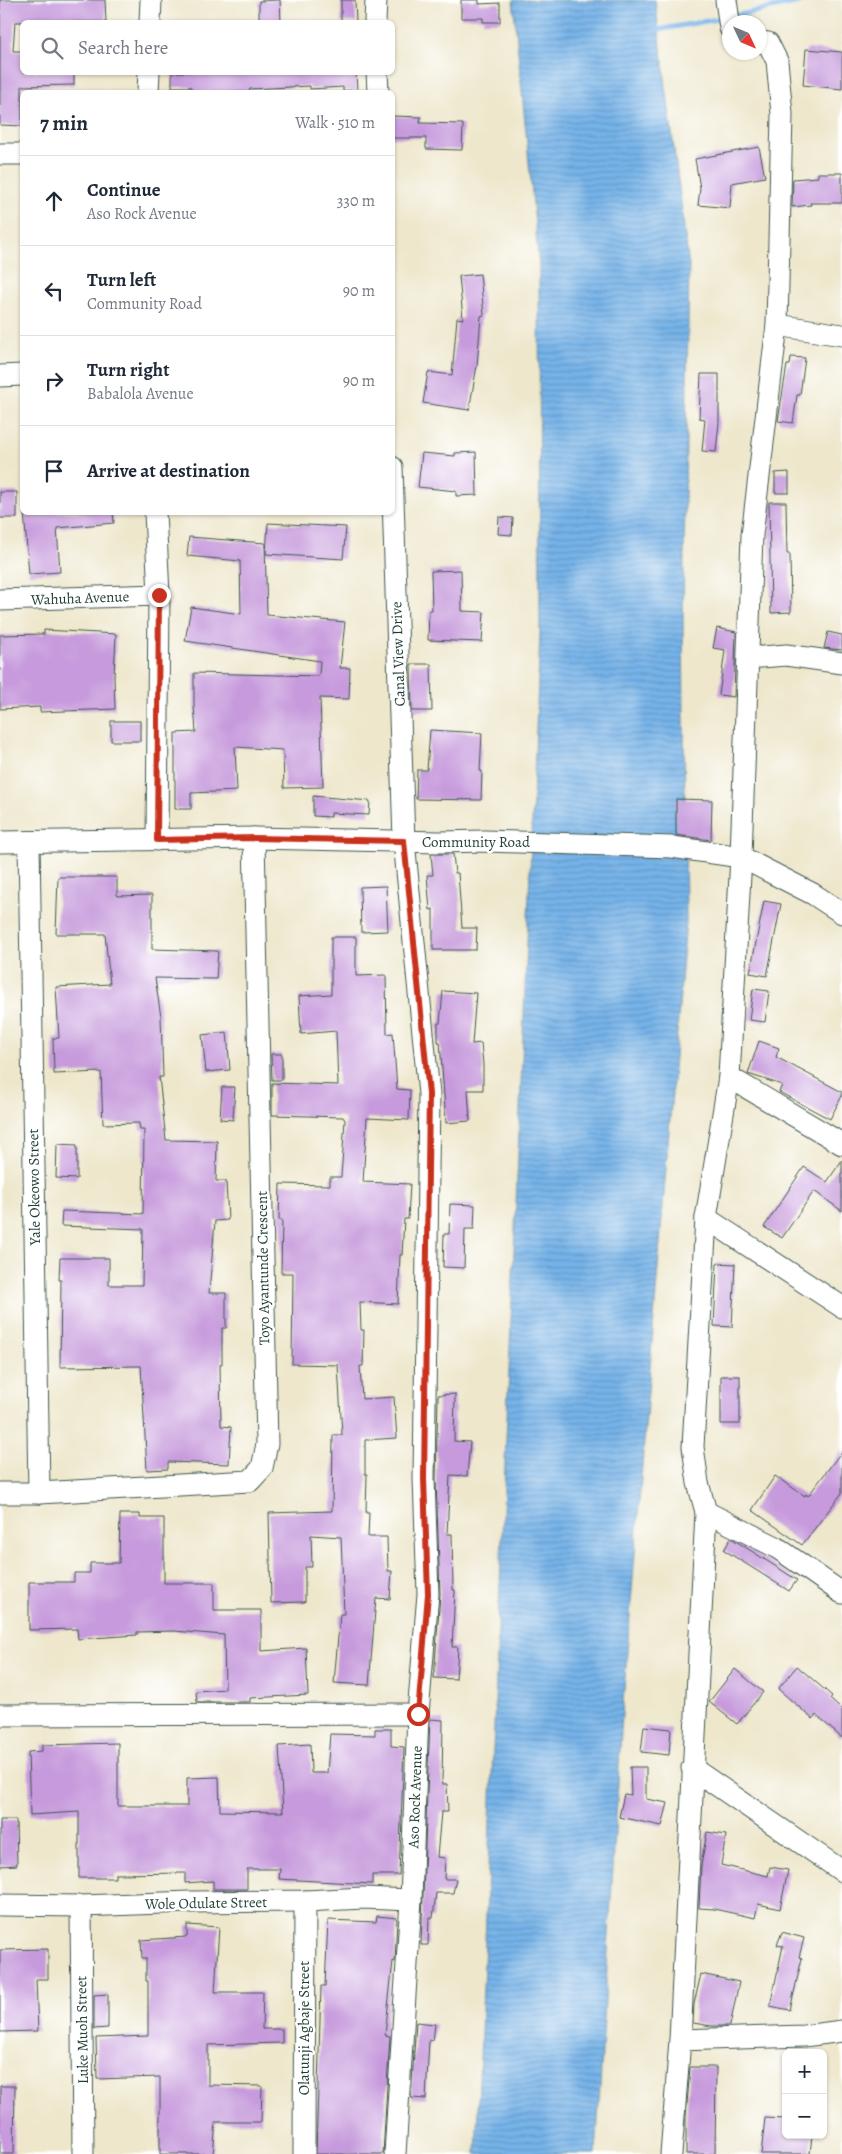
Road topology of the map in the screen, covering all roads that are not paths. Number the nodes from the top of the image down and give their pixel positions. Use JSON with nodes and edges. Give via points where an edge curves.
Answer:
{"nodes":[{"id":1,"x":151,"y":0,"type":"edge"},
{"id":2,"x":376,"y":0,"type":"edge"},
{"id":3,"x":726,"y":0,"type":"edge"},
{"id":4,"x":728,"y":15,"type":"edge"},
{"id":5,"x":150,"y":20,"type":"edge"},
{"id":6,"x":375,"y":20,"type":"edge"},
{"id":7,"x":767,"y":43,"type":"edge"},
{"id":8,"x":149,"y":75,"type":"edge"},
{"id":9,"x":377,"y":75,"type":"edge"},
{"id":10,"x":148,"y":90,"type":"edge"},
{"id":11,"x":378,"y":90,"type":"edge"},
{"id":12,"x":0,"y":154,"type":"edge"},
{"id":13,"x":20,"y":154,"type":"edge"},
{"id":14,"x":777,"y":326,"type":"junction"},
{"id":15,"x":842,"y":335,"type":"edge"},
{"id":16,"x":20,"y":375,"type":"edge"},
{"id":17,"x":0,"y":376,"type":"edge"},
{"id":18,"x":155,"y":515,"type":"edge"},
{"id":19,"x":394,"y":515,"type":"edge"},
{"id":20,"x":159,"y":595,"type":"junction"},
{"id":21,"x":0,"y":600,"type":"edge"},
{"id":22,"x":749,"y":658,"type":"junction"},
{"id":23,"x":842,"y":663,"type":"edge"},
{"id":24,"x":254,"y":838,"type":"junction"},
{"id":25,"x":157,"y":840,"type":"junction"},
{"id":26,"x":404,"y":841,"type":"junction"},
{"id":27,"x":0,"y":842,"type":"edge"},
{"id":28,"x":29,"y":842,"type":"junction"},
{"id":29,"x":741,"y":858,"type":"junction"},
{"id":30,"x":842,"y":913,"type":"edge"},
{"id":31,"x":729,"y":1077,"type":"junction"},
{"id":32,"x":842,"y":1144,"type":"edge"},
{"id":33,"x":706,"y":1218,"type":"junction"},
{"id":34,"x":842,"y":1307,"type":"edge"},
{"id":35,"x":0,"y":1493,"type":"edge"},
{"id":36,"x":38,"y":1493,"type":"junction"},
{"id":37,"x":706,"y":1512,"type":"junction"},
{"id":38,"x":842,"y":1593,"type":"edge"},
{"id":39,"x":418,"y":1714,"type":"junction"},
{"id":40,"x":0,"y":1715,"type":"edge"},
{"id":41,"x":692,"y":1768,"type":"junction"},
{"id":42,"x":842,"y":1871,"type":"edge"},
{"id":43,"x":411,"y":1900,"type":"junction"},
{"id":44,"x":305,"y":1901,"type":"junction"},
{"id":45,"x":0,"y":1905,"type":"edge"},
{"id":46,"x":81,"y":1906,"type":"junction"},
{"id":47,"x":842,"y":2031,"type":"edge"},
{"id":48,"x":680,"y":2040,"type":"junction"},
{"id":49,"x":83,"y":2154,"type":"edge"},
{"id":50,"x":304,"y":2154,"type":"edge"},
{"id":51,"x":395,"y":2154,"type":"edge"},
{"id":52,"x":671,"y":2154,"type":"edge"}],
"edges":[{"from":1,"to":5,"type":"street"},
{"from":2,"to":6,"type":"street"},
{"from":3,"to":4,"type":"street"},
{"from":7,"to":14,"type":"street","via":[[777,61],[782,114]]},
{"from":8,"to":10,"type":"street"},
{"from":9,"to":11,"type":"street"},
{"from":12,"to":13,"type":"street"},
{"from":14,"to":15,"type":"street"},
{"from":14,"to":22,"type":"street","via":[[752,535]]},
{"from":16,"to":17,"type":"street"},
{"from":18,"to":20,"type":"street"},
{"from":19,"to":26,"type":"street","name":"Canal View Drive"},
{"from":20,"to":21,"type":"street","name":"Wahuha Avenue"},
{"from":20,"to":25,"type":"street"},
{"from":22,"to":23,"type":"street","via":[[786,654]]},
{"from":22,"to":29,"type":"street"},
{"from":24,"to":25,"type":"street","name":"Community Road"},
{"from":24,"to":26,"type":"street","name":"Community Road"},
{"from":24,"to":36,"type":"street","name":"Toyo Ayantunde Crescent","via":[[266,1434],[262,1468],[250,1481]]},
{"from":25,"to":28,"type":"street","name":"Community Road"},
{"from":26,"to":29,"type":"street","name":"Community Road","via":[[672,847]]},
{"from":26,"to":39,"type":"street","name":"Aso Rock Avenue","via":[[429,1094],[424,1479],[428,1594]]},
{"from":27,"to":28,"type":"street","name":"Community Road"},
{"from":28,"to":36,"type":"street","name":"Yale Okeowo Street"},
{"from":29,"to":30,"type":"street","name":"Community Road","via":[[813,894]]},
{"from":29,"to":31,"type":"street"},
{"from":31,"to":32,"type":"street"},
{"from":31,"to":33,"type":"street"},
{"from":33,"to":34,"type":"street"},
{"from":33,"to":37,"type":"street","via":[[693,1447]]},
{"from":35,"to":36,"type":"street"},
{"from":37,"to":38,"type":"street","via":[[776,1547]]},
{"from":37,"to":41,"type":"street"},
{"from":39,"to":40,"type":"street"},
{"from":39,"to":43,"type":"street","name":"Aso Rock Avenue"},
{"from":41,"to":42,"type":"street"},
{"from":41,"to":48,"type":"street"},
{"from":43,"to":44,"type":"street","name":"Wole Odulate Street"},
{"from":43,"to":51,"type":"street","name":"Aso Rock Avenue"},
{"from":44,"to":46,"type":"street","name":"Wole Odulate Street"},
{"from":44,"to":50,"type":"street","name":"Olatunji Agbaje Street"},
{"from":45,"to":46,"type":"street","name":"Wole Odulate Street"},
{"from":46,"to":49,"type":"street","name":"Luke Muoh Street"},
{"from":47,"to":48,"type":"street","via":[[804,2036]]},
{"from":48,"to":52,"type":"street"}]}
